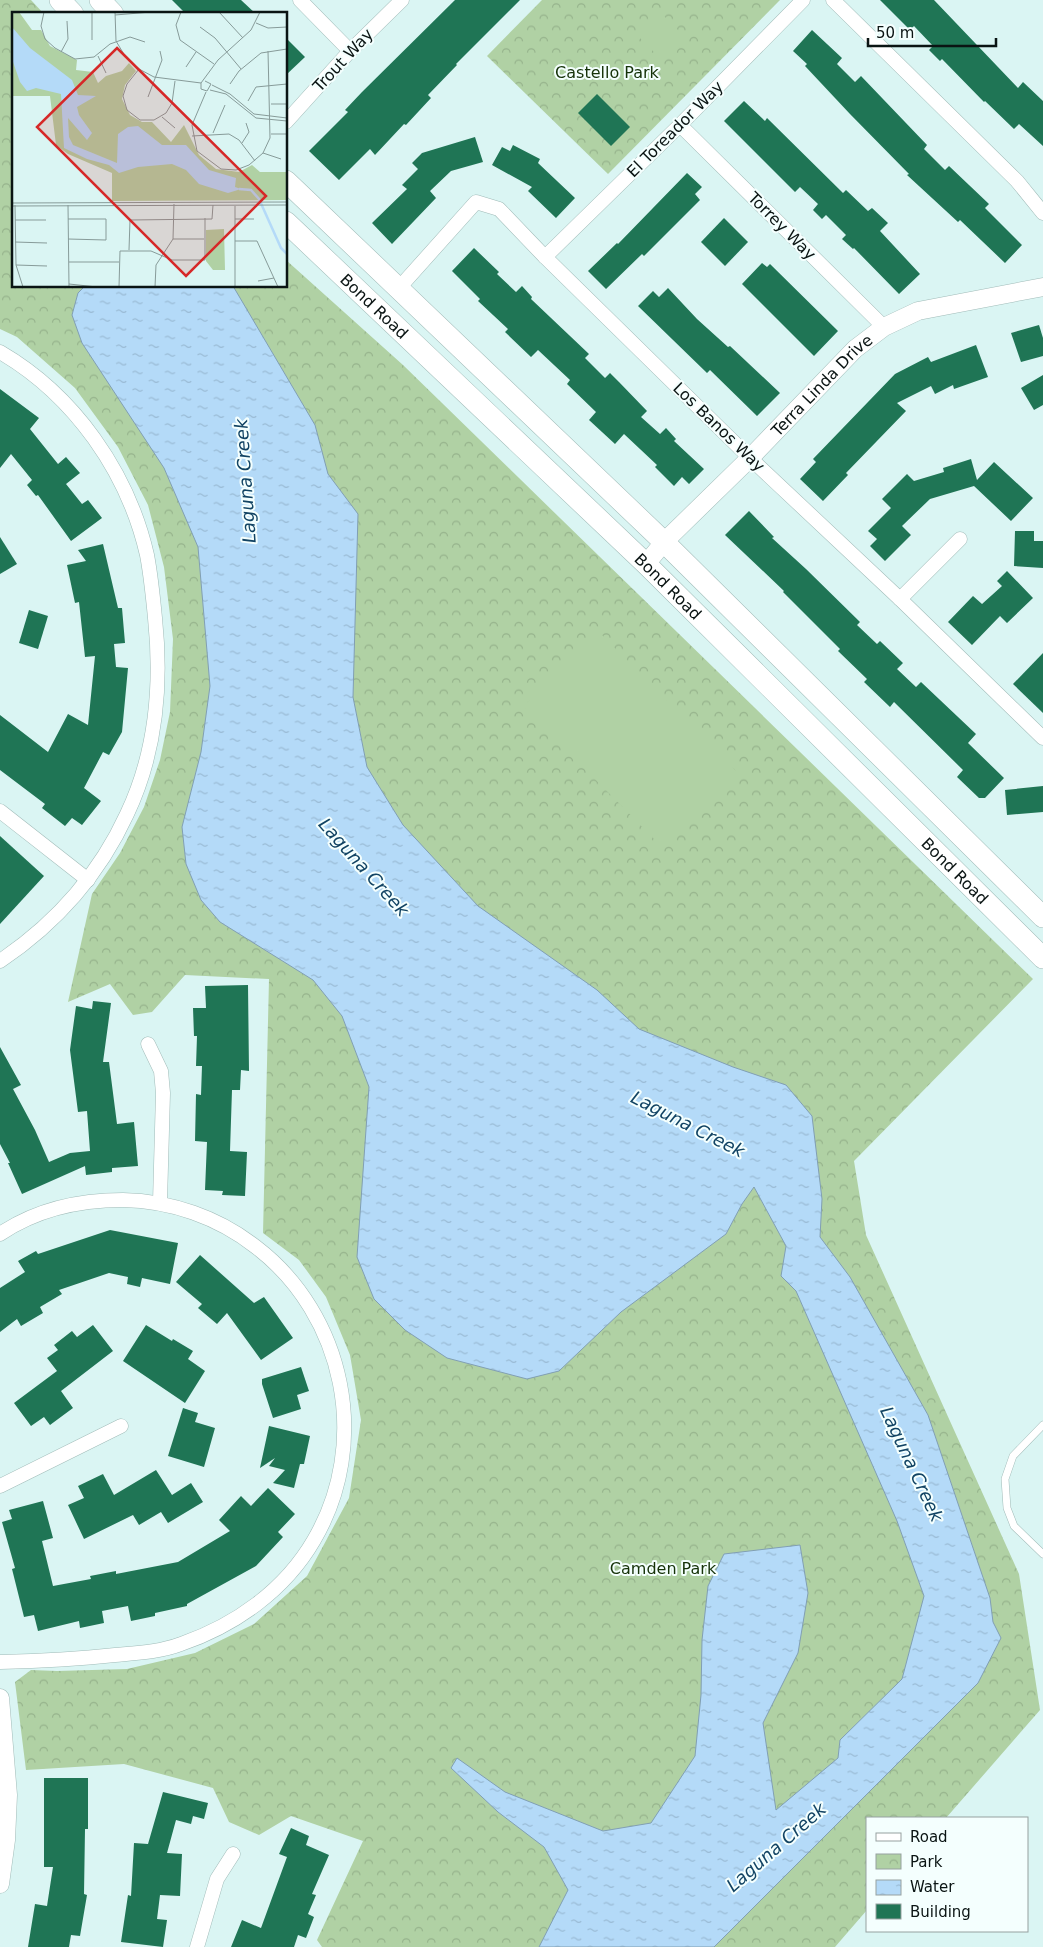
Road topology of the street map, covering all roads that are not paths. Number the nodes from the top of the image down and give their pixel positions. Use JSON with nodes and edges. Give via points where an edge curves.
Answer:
{"nodes":[{"id":1,"x":60,"y":0,"type":"edge"},
{"id":2,"x":100,"y":0,"type":"edge"},
{"id":3,"x":300,"y":0,"type":"edge"},
{"id":4,"x":402,"y":0,"type":"edge"},
{"id":5,"x":803,"y":0,"type":"edge"},
{"id":6,"x":834,"y":0,"type":"edge"},
{"id":7,"x":71,"y":12,"type":"edge"},
{"id":8,"x":111,"y":12,"type":"edge"},
{"id":9,"x":350,"y":51,"type":"junction"},
{"id":10,"x":288,"y":120,"type":"edge"},
{"id":11,"x":680,"y":125,"type":"junction"},
{"id":12,"x":288,"y":183,"type":"edge"},
{"id":13,"x":1043,"y":213,"type":"edge"},
{"id":14,"x":288,"y":224,"type":"edge"},
{"id":15,"x":545,"y":257,"type":"junction"},
{"id":16,"x":1043,"y":287,"type":"edge"},
{"id":17,"x":399,"y":288,"type":"junction"},
{"id":18,"x":884,"y":327,"type":"junction"},
{"id":19,"x":0,"y":352,"type":"edge"},
{"id":20,"x":750,"y":458,"type":"junction"},
{"id":21,"x":960,"y":539,"type":"dead end"},
{"id":22,"x":664,"y":542,"type":"junction"},
{"id":23,"x":646,"y":564,"type":"junction"},
{"id":24,"x":900,"y":599,"type":"junction"},
{"id":25,"x":1043,"y":738,"type":"edge"},
{"id":26,"x":0,"y":811,"type":"edge"},
{"id":27,"x":88,"y":880,"type":"junction"},
{"id":28,"x":1043,"y":917,"type":"edge"},
{"id":29,"x":1043,"y":958,"type":"edge"},
{"id":30,"x":0,"y":961,"type":"edge"},
{"id":31,"x":148,"y":1044,"type":"dead end"},
{"id":32,"x":160,"y":1202,"type":"junction"},
{"id":33,"x":2,"y":1229,"type":"edge"},
{"id":34,"x":1043,"y":1425,"type":"edge"},
{"id":35,"x":121,"y":1426,"type":"dead end"},
{"id":36,"x":0,"y":1486,"type":"edge"},
{"id":37,"x":1043,"y":1554,"type":"edge"},
{"id":38,"x":0,"y":1662,"type":"edge"},
{"id":39,"x":0,"y":1698,"type":"edge"},
{"id":40,"x":233,"y":1854,"type":"dead end"},
{"id":41,"x":0,"y":1884,"type":"edge"},
{"id":42,"x":197,"y":1947,"type":"edge"}],
"edges":[{"from":1,"to":7,"type":"main road"},
{"from":2,"to":8,"type":"main road"},
{"from":3,"to":9,"type":"street"},
{"from":4,"to":9,"type":"street","name":"Trout Way"},
{"from":5,"to":11,"type":"street","name":"El Toreador Way"},
{"from":6,"to":13,"type":"street","via":[[1016,180]]},
{"from":9,"to":10,"type":"street","name":"Trout Way"},
{"from":11,"to":15,"type":"street","name":"El Toreador Way"},
{"from":11,"to":18,"type":"street","name":"Torrey Way"},
{"from":12,"to":17,"type":"main road","name":"Bond Road"},
{"from":14,"to":23,"type":"main road","name":"Bond Road"},
{"from":15,"to":17,"type":"street","name":"Los Banos Way","via":[[499,209],[476,202]]},
{"from":15,"to":20,"type":"street","name":"Los Banos Way"},
{"from":16,"to":18,"type":"street","name":"Terra Linda Drive","via":[[918,311]]},
{"from":17,"to":22,"type":"main road","name":"Bond Road"},
{"from":18,"to":20,"type":"street","name":"Terra Linda Drive","via":[[855,349]]},
{"from":19,"to":27,"type":"street","via":[[59,398],[102,450],[134,512],[151,577],[159,673],[150,745],[128,814]]},
{"from":20,"to":22,"type":"street","name":"Terra Linda Drive"},
{"from":20,"to":24,"type":"street","name":"Los Banos Way"},
{"from":21,"to":24,"type":"street"},
{"from":22,"to":23,"type":"street","name":"Terra Linda Drive"},
{"from":22,"to":28,"type":"main road","name":"Bond Road"},
{"from":23,"to":29,"type":"main road","name":"Bond Road"},
{"from":24,"to":25,"type":"street","name":"Los Banos Way"},
{"from":26,"to":27,"type":"street"},
{"from":27,"to":30,"type":"street","via":[[46,926]]},
{"from":31,"to":32,"type":"street","via":[[161,1071],[164,1093]]},
{"from":32,"to":33,"type":"street","via":[[112,1200],[72,1204]]},
{"from":32,"to":38,"type":"street","via":[[215,1221],[249,1241],[292,1280],[315,1313],[337,1367],[344,1410],[344,1452],[330,1507],[313,1542],[291,1572],[250,1610],[215,1631],[155,1651]]},
{"from":34,"to":37,"type":"lane","via":[[1013,1456],[1005,1479],[1006,1508],[1014,1526]]},
{"from":35,"to":36,"type":"street"},
{"from":39,"to":41,"type":"street","via":[[8,1795]]},
{"from":40,"to":42,"type":"street","via":[[217,1878]]}]}
